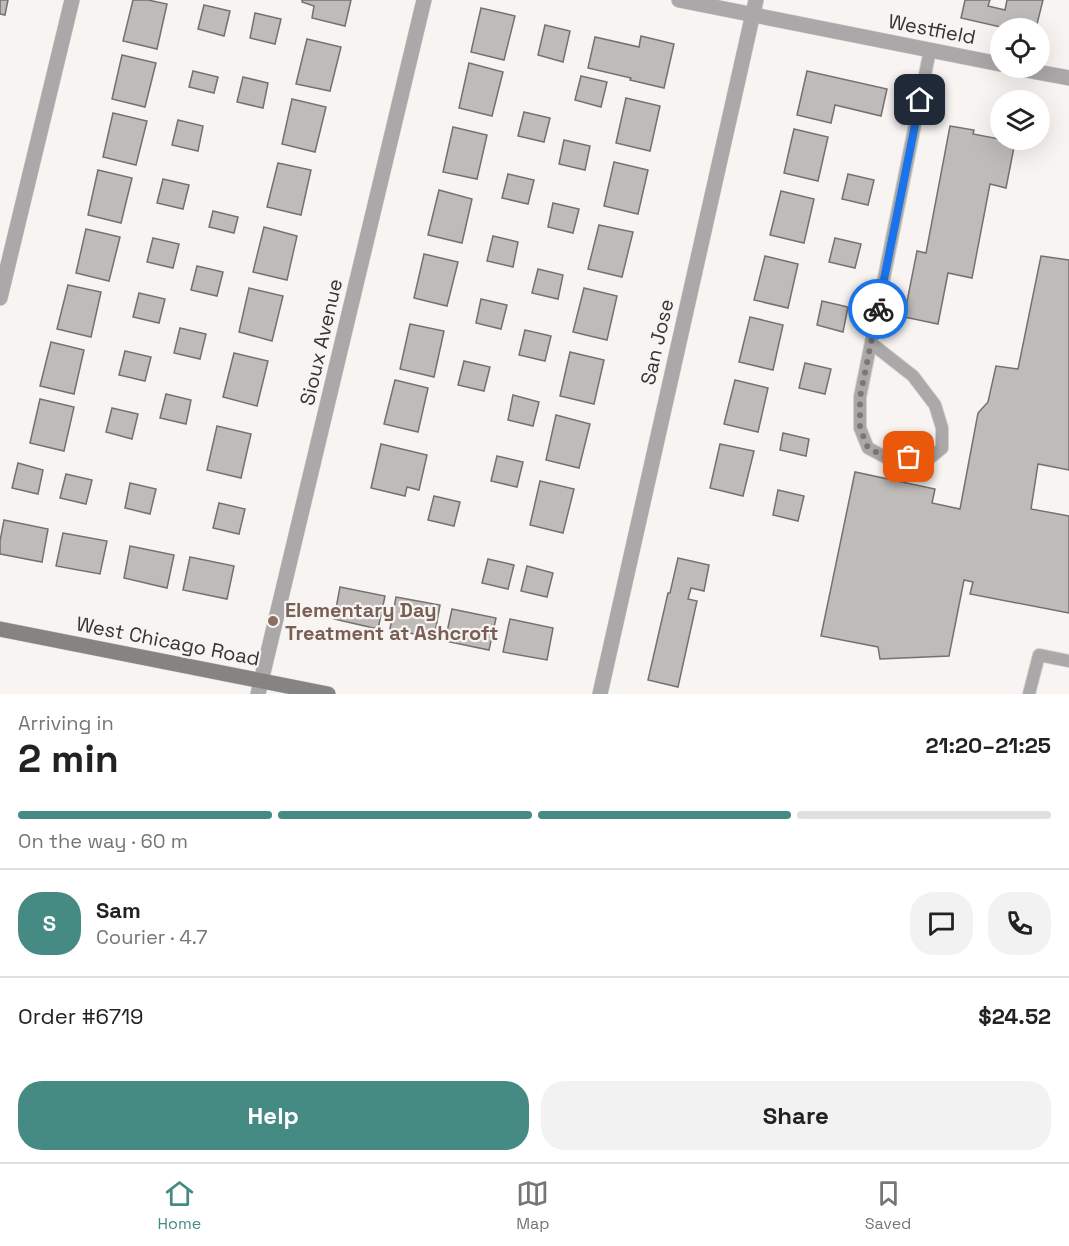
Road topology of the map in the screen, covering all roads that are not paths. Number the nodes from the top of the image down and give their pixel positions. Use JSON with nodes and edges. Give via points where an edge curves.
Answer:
{"nodes":[{"id":1,"x":72,"y":0,"type":"edge"},
{"id":2,"x":424,"y":0,"type":"edge"},
{"id":3,"x":679,"y":0,"type":"edge"},
{"id":4,"x":755,"y":7,"type":"edge"},
{"id":5,"x":930,"y":50,"type":"junction"},
{"id":6,"x":990,"y":62,"type":"edge"},
{"id":7,"x":1050,"y":74,"type":"edge"},
{"id":8,"x":1069,"y":78,"type":"edge"},
{"id":9,"x":0,"y":298,"type":"edge"},
{"id":10,"x":871,"y":343,"type":"junction"},
{"id":11,"x":0,"y":629,"type":"edge"},
{"id":12,"x":1069,"y":661,"type":"edge"},
{"id":13,"x":260,"y":687,"type":"edge"},
{"id":14,"x":328,"y":694,"type":"edge"},
{"id":15,"x":600,"y":694,"type":"edge"},
{"id":16,"x":1029,"y":694,"type":"edge"}],
"edges":[{"from":1,"to":9,"type":"street"},
{"from":2,"to":13,"type":"street","name":"Sioux Avenue"},
{"from":3,"to":4,"type":"street","name":"Westfield"},
{"from":4,"to":5,"type":"street","name":"Westfield"},
{"from":4,"to":15,"type":"street","name":"San Jose"},
{"from":5,"to":6,"type":"street","name":"Westfield"},
{"from":5,"to":10,"type":"lane"},
{"from":7,"to":8,"type":"street"},
{"from":10,"to":10,"type":"lane","via":[[860,397],[860,428],[868,448],[887,458],[931,457],[942,448],[942,428],[935,405],[913,376]]},
{"from":11,"to":13,"type":"street","name":"West Chicago Road"},
{"from":12,"to":16,"type":"lane","via":[[1039,655]]},
{"from":13,"to":14,"type":"street","name":"West Chicago Road"}]}
